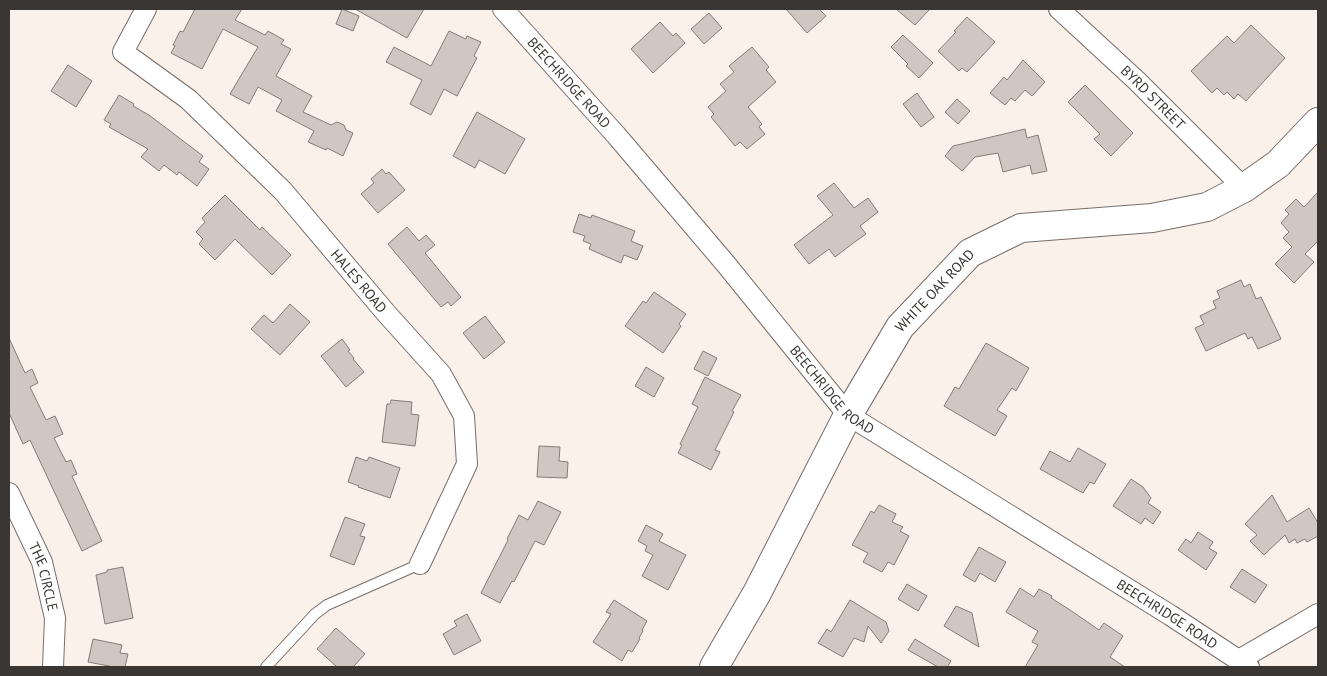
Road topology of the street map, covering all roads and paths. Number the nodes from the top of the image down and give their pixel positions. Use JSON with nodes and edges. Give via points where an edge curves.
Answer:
{"nodes":[{"id":1,"x":146,"y":9,"type":"edge"},
{"id":2,"x":503,"y":9,"type":"edge"},
{"id":3,"x":1059,"y":9,"type":"edge"},
{"id":4,"x":1315,"y":131,"type":"edge"},
{"id":5,"x":1244,"y":188,"type":"junction"},
{"id":6,"x":848,"y":415,"type":"junction"},
{"id":7,"x":9,"y":492,"type":"edge"},
{"id":8,"x":420,"y":564,"type":"joint"},
{"id":9,"x":1318,"y":614,"type":"edge"},
{"id":10,"x":1244,"y":663,"type":"edge"},
{"id":11,"x":53,"y":667,"type":"edge"},
{"id":12,"x":266,"y":667,"type":"edge"},
{"id":13,"x":714,"y":667,"type":"edge"}],
"edges":[{"from":1,"to":8,"type":"street","name":"HALES ROAD","via":[[123,52],[188,99],[283,191],[441,374],[464,416],[468,464]]},
{"from":2,"to":6,"type":"street","name":"BEECHRIDGE ROAD","via":[[623,142]]},
{"from":3,"to":5,"type":"street","name":"BYRD STREET"},
{"from":4,"to":5,"type":"street","name":"WHITE OAK ROAD","via":[[1278,164]]},
{"from":5,"to":6,"type":"street","name":"WHITE OAK ROAD","via":[[1207,206],[1152,218],[1021,228],[970,253],[900,327]]},
{"from":6,"to":10,"type":"street","name":"BEECHRIDGE ROAD"},
{"from":6,"to":13,"type":"street","name":"WHITE OAK ROAD","via":[[757,594]]},
{"from":7,"to":11,"type":"street","name":"THE CIRCLE","via":[[42,562],[55,618]]},
{"from":8,"to":12,"type":"lane","via":[[321,609]]},
{"from":9,"to":10,"type":"street"}]}
